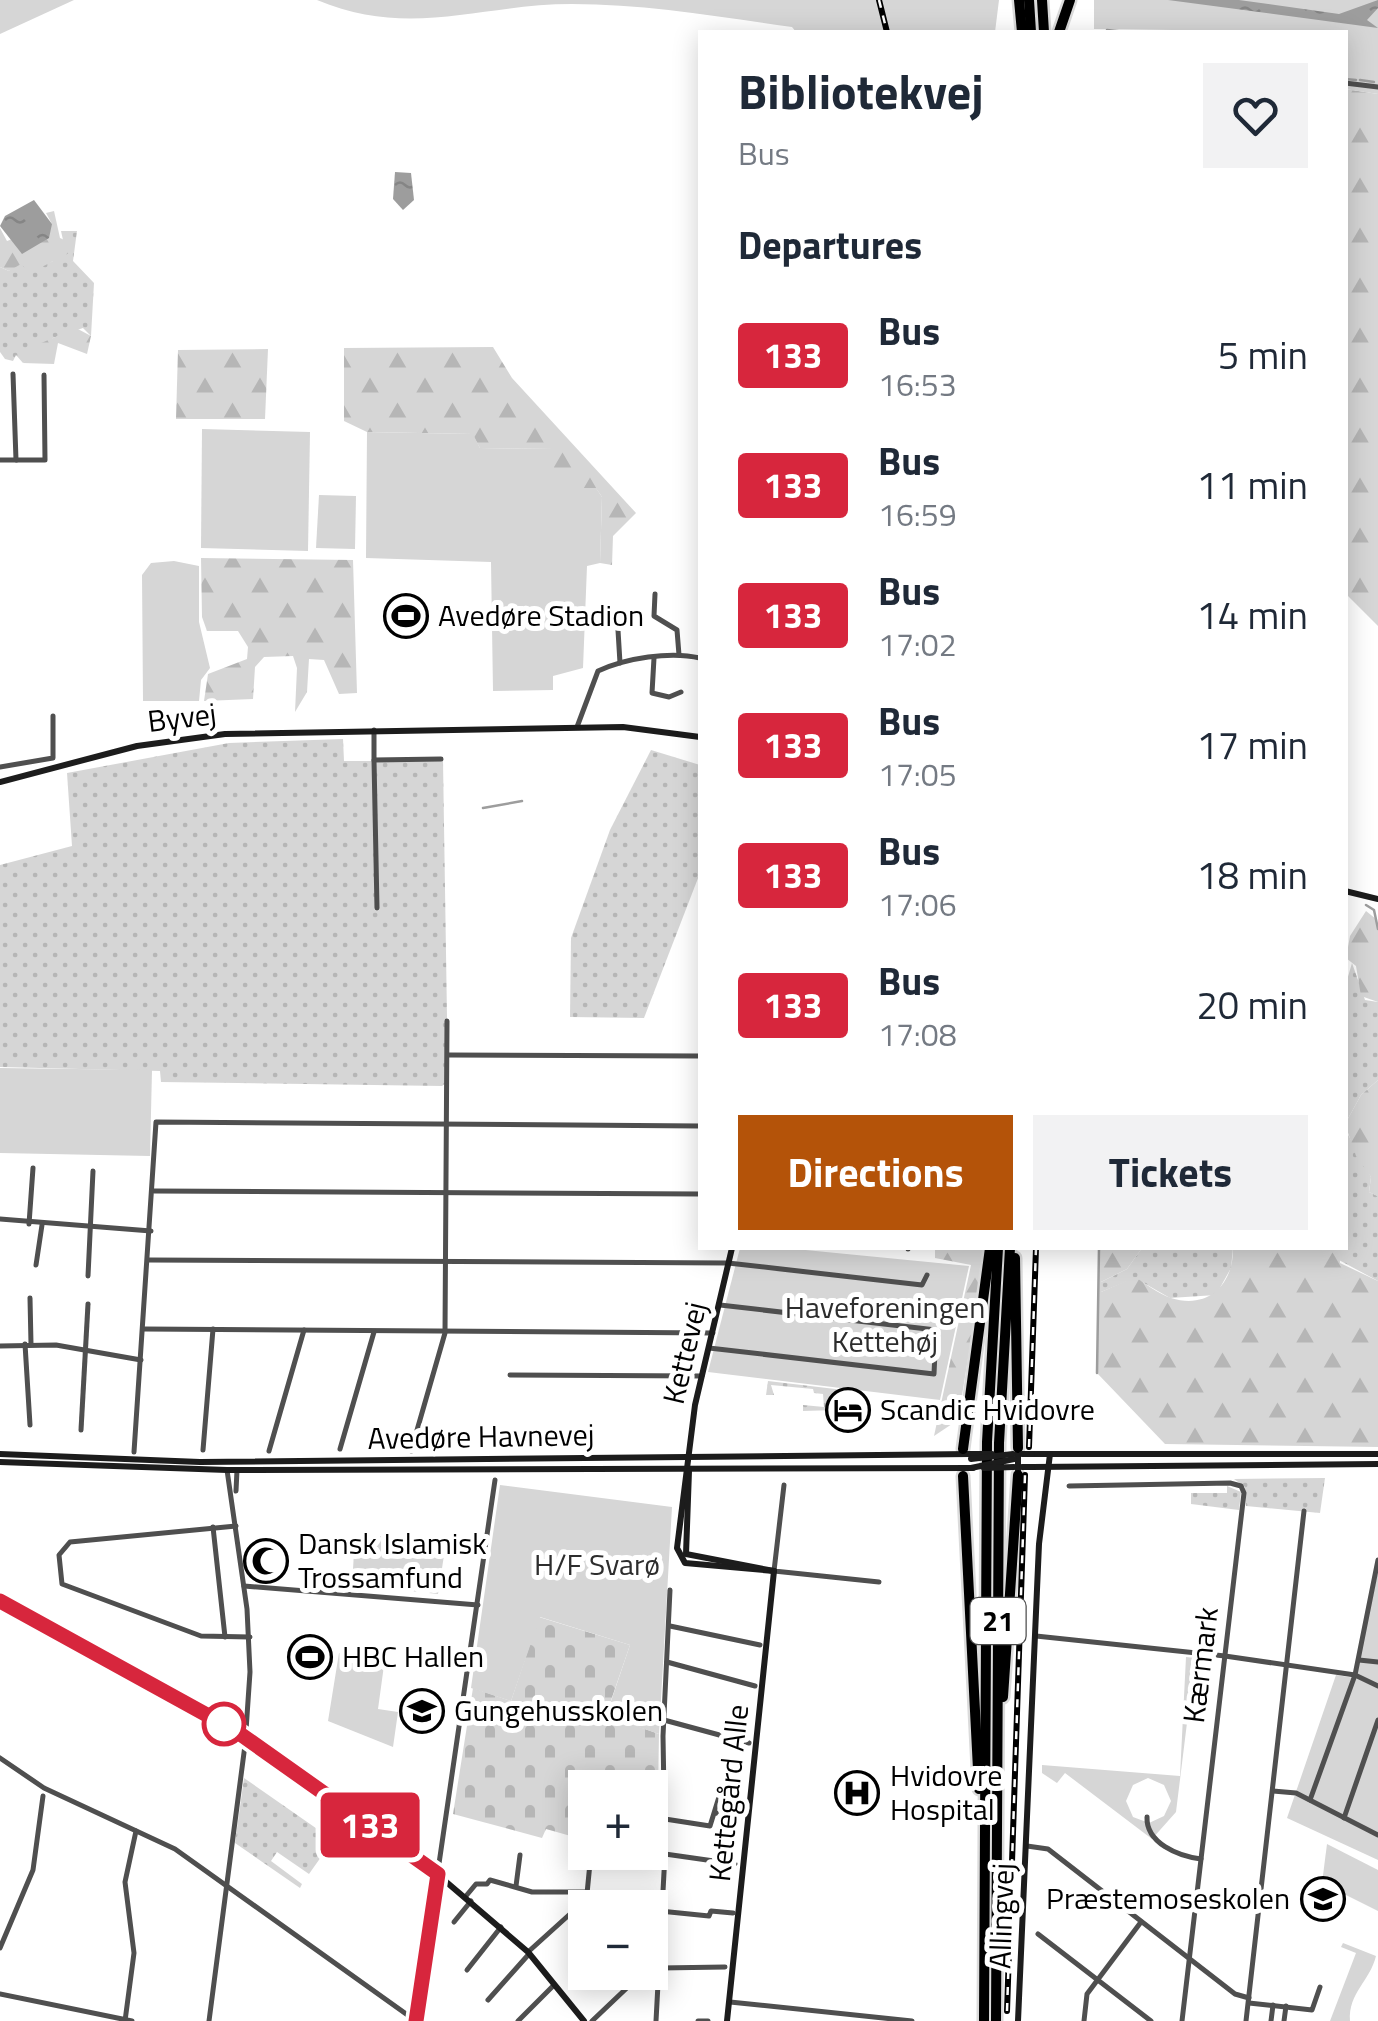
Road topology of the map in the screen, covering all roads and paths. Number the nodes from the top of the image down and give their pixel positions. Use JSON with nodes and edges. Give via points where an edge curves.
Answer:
{"nodes":[{"id":1,"x":1019,"y":0,"type":"edge"},
{"id":2,"x":1029,"y":0,"type":"edge"},
{"id":3,"x":1042,"y":0,"type":"edge"},
{"id":4,"x":1070,"y":0,"type":"edge"},
{"id":5,"x":1022,"y":30,"type":"edge"},
{"id":6,"x":1031,"y":30,"type":"edge"},
{"id":7,"x":1044,"y":30,"type":"edge"},
{"id":8,"x":1060,"y":30,"type":"edge"},
{"id":9,"x":1348,"y":83,"type":"edge"},
{"id":10,"x":1378,"y":87,"type":"edge"},
{"id":11,"x":13,"y":374,"type":"dead end"},
{"id":12,"x":44,"y":375,"type":"dead end"},
{"id":13,"x":0,"y":460,"type":"edge"},
{"id":14,"x":16,"y":460,"type":"junction"},
{"id":15,"x":655,"y":594,"type":"dead end"},
{"id":16,"x":616,"y":614,"type":"dead end"},
{"id":17,"x":679,"y":656,"type":"junction"},
{"id":18,"x":654,"y":658,"type":"junction"},
{"id":19,"x":698,"y":658,"type":"edge"},
{"id":20,"x":620,"y":662,"type":"junction"},
{"id":21,"x":681,"y":692,"type":"dead end"},
{"id":22,"x":54,"y":716,"type":"dead end"},
{"id":23,"x":577,"y":727,"type":"junction"},
{"id":24,"x":374,"y":730,"type":"junction"},
{"id":25,"x":698,"y":737,"type":"edge"},
{"id":26,"x":441,"y":759,"type":"dead end"},
{"id":27,"x":374,"y":760,"type":"junction"},
{"id":28,"x":0,"y":767,"type":"edge"},
{"id":29,"x":0,"y":782,"type":"edge"},
{"id":30,"x":1348,"y":892,"type":"edge"},
{"id":31,"x":1378,"y":899,"type":"edge"},
{"id":32,"x":376,"y":908,"type":"dead end"},
{"id":33,"x":447,"y":1021,"type":"dead end"},
{"id":34,"x":446,"y":1054,"type":"junction"},
{"id":35,"x":698,"y":1056,"type":"edge"},
{"id":36,"x":446,"y":1124,"type":"junction"},
{"id":37,"x":698,"y":1126,"type":"edge"},
{"id":38,"x":32,"y":1168,"type":"dead end"},
{"id":39,"x":93,"y":1171,"type":"dead end"},
{"id":40,"x":154,"y":1191,"type":"junction"},
{"id":41,"x":445,"y":1192,"type":"junction"},
{"id":42,"x":698,"y":1194,"type":"edge"},
{"id":43,"x":0,"y":1219,"type":"edge"},
{"id":44,"x":29,"y":1224,"type":"junction"},
{"id":45,"x":42,"y":1225,"type":"junction"},
{"id":46,"x":92,"y":1228,"type":"junction"},
{"id":47,"x":151,"y":1231,"type":"junction"},
{"id":48,"x":731,"y":1250,"type":"edge"},
{"id":49,"x":990,"y":1250,"type":"edge"},
{"id":50,"x":998,"y":1250,"type":"edge"},
{"id":51,"x":1012,"y":1250,"type":"edge"},
{"id":52,"x":1012,"y":1250,"type":"edge"},
{"id":53,"x":149,"y":1260,"type":"junction"},
{"id":54,"x":445,"y":1262,"type":"junction"},
{"id":55,"x":728,"y":1263,"type":"junction"},
{"id":56,"x":36,"y":1265,"type":"dead end"},
{"id":57,"x":926,"y":1274,"type":"dead end"},
{"id":58,"x":88,"y":1276,"type":"dead end"},
{"id":59,"x":30,"y":1298,"type":"dead end"},
{"id":60,"x":88,"y":1304,"type":"dead end"},
{"id":61,"x":720,"y":1305,"type":"junction"},
{"id":62,"x":144,"y":1329,"type":"junction"},
{"id":63,"x":212,"y":1329,"type":"junction"},
{"id":64,"x":304,"y":1330,"type":"junction"},
{"id":65,"x":374,"y":1330,"type":"junction"},
{"id":66,"x":445,"y":1330,"type":"junction"},
{"id":67,"x":713,"y":1333,"type":"junction"},
{"id":68,"x":28,"y":1344,"type":"junction"},
{"id":69,"x":0,"y":1346,"type":"edge"},
{"id":70,"x":709,"y":1348,"type":"junction"},
{"id":71,"x":85,"y":1350,"type":"junction"},
{"id":72,"x":141,"y":1360,"type":"junction"},
{"id":73,"x":510,"y":1375,"type":"dead end"},
{"id":74,"x":702,"y":1376,"type":"junction"},
{"id":75,"x":30,"y":1425,"type":"dead end"},
{"id":76,"x":81,"y":1430,"type":"dead end"},
{"id":77,"x":340,"y":1449,"type":"dead end"},
{"id":78,"x":203,"y":1450,"type":"dead end"},
{"id":79,"x":269,"y":1451,"type":"dead end"},
{"id":80,"x":411,"y":1451,"type":"dead end"},
{"id":81,"x":134,"y":1452,"type":"dead end"},
{"id":82,"x":0,"y":1454,"type":"edge"},
{"id":83,"x":1050,"y":1454,"type":"junction"},
{"id":84,"x":1378,"y":1454,"type":"edge"},
{"id":85,"x":689,"y":1456,"type":"junction"},
{"id":86,"x":966,"y":1461,"type":"junction"},
{"id":87,"x":1018,"y":1461,"type":"junction"},
{"id":88,"x":0,"y":1462,"type":"edge"},
{"id":89,"x":1378,"y":1464,"type":"edge"},
{"id":90,"x":1049,"y":1467,"type":"junction"},
{"id":91,"x":227,"y":1470,"type":"junction"},
{"id":92,"x":237,"y":1470,"type":"junction"},
{"id":93,"x":688,"y":1470,"type":"junction"},
{"id":94,"x":495,"y":1480,"type":"dead end"},
{"id":95,"x":784,"y":1485,"type":"dead end"},
{"id":96,"x":1069,"y":1486,"type":"dead end"},
{"id":97,"x":235,"y":1504,"type":"junction"},
{"id":98,"x":1304,"y":1512,"type":"dead end"},
{"id":99,"x":237,"y":1526,"type":"junction"},
{"id":100,"x":213,"y":1527,"type":"junction"},
{"id":101,"x":1378,"y":1560,"type":"edge"},
{"id":102,"x":774,"y":1570,"type":"junction"},
{"id":103,"x":878,"y":1582,"type":"dead end"},
{"id":104,"x":244,"y":1586,"type":"junction"},
{"id":105,"x":670,"y":1590,"type":"dead end"},
{"id":106,"x":1375,"y":1590,"type":"edge"},
{"id":107,"x":0,"y":1601,"type":"edge"},
{"id":108,"x":478,"y":1604,"type":"junction"},
{"id":109,"x":1366,"y":1624,"type":"junction"},
{"id":110,"x":1378,"y":1625,"type":"edge"},
{"id":111,"x":669,"y":1626,"type":"junction"},
{"id":112,"x":1036,"y":1636,"type":"junction"},
{"id":113,"x":225,"y":1637,"type":"junction"},
{"id":114,"x":250,"y":1637,"type":"junction"},
{"id":115,"x":760,"y":1646,"type":"dead end"},
{"id":116,"x":1225,"y":1656,"type":"junction"},
{"id":117,"x":1359,"y":1660,"type":"junction"},
{"id":118,"x":667,"y":1662,"type":"junction"},
{"id":119,"x":1378,"y":1662,"type":"edge"},
{"id":120,"x":1288,"y":1665,"type":"junction"},
{"id":121,"x":1355,"y":1675,"type":"junction"},
{"id":122,"x":754,"y":1686,"type":"dead end"},
{"id":123,"x":1378,"y":1686,"type":"edge"},
{"id":124,"x":664,"y":1720,"type":"junction"},
{"id":125,"x":1378,"y":1720,"type":"edge"},
{"id":126,"x":998,"y":1722,"type":"junction"},
{"id":127,"x":246,"y":1737,"type":"junction"},
{"id":128,"x":749,"y":1744,"type":"dead end"},
{"id":129,"x":0,"y":1758,"type":"edge"},
{"id":130,"x":665,"y":1770,"type":"edge"},
{"id":131,"x":723,"y":1784,"type":"dead end"},
{"id":132,"x":1273,"y":1791,"type":"junction"},
{"id":133,"x":43,"y":1796,"type":"dead end"},
{"id":134,"x":1310,"y":1800,"type":"junction"},
{"id":135,"x":716,"y":1812,"type":"junction"},
{"id":136,"x":732,"y":1815,"type":"dead end"},
{"id":137,"x":1147,"y":1817,"type":"dead end"},
{"id":138,"x":1344,"y":1818,"type":"junction"},
{"id":139,"x":668,"y":1819,"type":"edge"},
{"id":140,"x":1378,"y":1824,"type":"edge"},
{"id":141,"x":136,"y":1831,"type":"junction"},
{"id":142,"x":1376,"y":1834,"type":"edge"},
{"id":143,"x":1026,"y":1846,"type":"junction"},
{"id":144,"x":668,"y":1854,"type":"edge"},
{"id":145,"x":520,"y":1855,"type":"dead end"},
{"id":146,"x":1200,"y":1859,"type":"junction"},
{"id":147,"x":734,"y":1864,"type":"dead end"},
{"id":148,"x":438,"y":1874,"type":"junction"},
{"id":149,"x":224,"y":1882,"type":"junction"},
{"id":150,"x":516,"y":1886,"type":"junction"},
{"id":151,"x":568,"y":1891,"type":"edge"},
{"id":152,"x":469,"y":1898,"type":"junction"},
{"id":153,"x":668,"y":1911,"type":"edge"},
{"id":154,"x":733,"y":1913,"type":"dead end"},
{"id":155,"x":568,"y":1917,"type":"edge"},
{"id":156,"x":454,"y":1922,"type":"dead end"},
{"id":157,"x":1142,"y":1922,"type":"junction"},
{"id":158,"x":501,"y":1927,"type":"junction"},
{"id":159,"x":986,"y":1930,"type":"junction"},
{"id":160,"x":1038,"y":1934,"type":"dead end"},
{"id":161,"x":0,"y":1948,"type":"edge"},
{"id":162,"x":528,"y":1953,"type":"junction"},
{"id":163,"x":1188,"y":1958,"type":"junction"},
{"id":164,"x":725,"y":1967,"type":"dead end"},
{"id":165,"x":668,"y":1968,"type":"edge"},
{"id":166,"x":466,"y":1970,"type":"dead end"},
{"id":167,"x":1090,"y":1973,"type":"junction"},
{"id":168,"x":1098,"y":1980,"type":"junction"},
{"id":169,"x":555,"y":1984,"type":"junction"},
{"id":170,"x":1320,"y":1987,"type":"dead end"},
{"id":171,"x":624,"y":1990,"type":"edge"},
{"id":172,"x":658,"y":1990,"type":"edge"},
{"id":173,"x":0,"y":1994,"type":"edge"},
{"id":174,"x":1087,"y":1994,"type":"junction"},
{"id":175,"x":488,"y":2000,"type":"dead end"},
{"id":176,"x":1249,"y":2000,"type":"junction"},
{"id":177,"x":730,"y":2002,"type":"junction"},
{"id":178,"x":1273,"y":2005,"type":"junction"},
{"id":179,"x":1286,"y":2006,"type":"junction"},
{"id":180,"x":128,"y":2021,"type":"edge"},
{"id":181,"x":209,"y":2021,"type":"edge"},
{"id":182,"x":416,"y":2021,"type":"edge"},
{"id":183,"x":518,"y":2021,"type":"edge"},
{"id":184,"x":588,"y":2021,"type":"edge"},
{"id":185,"x":656,"y":2021,"type":"edge"},
{"id":186,"x":698,"y":2021,"type":"edge"},
{"id":187,"x":708,"y":2021,"type":"edge"},
{"id":188,"x":728,"y":2021,"type":"edge"},
{"id":189,"x":912,"y":2021,"type":"edge"},
{"id":190,"x":984,"y":2021,"type":"edge"},
{"id":191,"x":996,"y":2021,"type":"edge"},
{"id":192,"x":1018,"y":2021,"type":"edge"},
{"id":193,"x":1084,"y":2021,"type":"edge"},
{"id":194,"x":1151,"y":2021,"type":"edge"},
{"id":195,"x":1182,"y":2021,"type":"edge"},
{"id":196,"x":1246,"y":2021,"type":"edge"},
{"id":197,"x":1271,"y":2021,"type":"edge"},
{"id":198,"x":1284,"y":2021,"type":"edge"}],
"edges":[{"from":1,"to":5,"type":"highway"},
{"from":2,"to":6,"type":"highway"},
{"from":3,"to":7,"type":"highway"},
{"from":4,"to":8,"type":"highway"},
{"from":9,"to":10,"type":"street"},
{"from":11,"to":14,"type":"street"},
{"from":12,"to":14,"type":"street","via":[[45,460]]},
{"from":13,"to":14,"type":"street"},
{"from":15,"to":17,"type":"street","via":[[654,616],[677,630]]},
{"from":16,"to":20,"type":"street"},
{"from":17,"to":18,"type":"street"},
{"from":17,"to":19,"type":"street"},
{"from":18,"to":20,"type":"street"},
{"from":18,"to":21,"type":"street","via":[[652,693]]},
{"from":20,"to":23,"type":"street","via":[[595,676]]},
{"from":22,"to":28,"type":"street","via":[[53,758]]},
{"from":23,"to":24,"type":"street","name":"Byvej"},
{"from":23,"to":25,"type":"street","name":"Byvej"},
{"from":24,"to":27,"type":"street"},
{"from":24,"to":29,"type":"street","name":"Byvej","via":[[180,739]]},
{"from":26,"to":27,"type":"street"},
{"from":27,"to":32,"type":"street"},
{"from":30,"to":31,"type":"street"},
{"from":33,"to":34,"type":"street"},
{"from":34,"to":35,"type":"street"},
{"from":34,"to":36,"type":"street"},
{"from":36,"to":37,"type":"street"},
{"from":36,"to":40,"type":"street","via":[[156,1122]]},
{"from":36,"to":41,"type":"street"},
{"from":38,"to":44,"type":"street"},
{"from":39,"to":46,"type":"street"},
{"from":40,"to":41,"type":"street"},
{"from":40,"to":47,"type":"street"},
{"from":41,"to":42,"type":"street"},
{"from":41,"to":54,"type":"street"},
{"from":43,"to":44,"type":"street"},
{"from":44,"to":45,"type":"street"},
{"from":45,"to":46,"type":"street"},
{"from":45,"to":56,"type":"street"},
{"from":46,"to":47,"type":"street"},
{"from":46,"to":58,"type":"street"},
{"from":47,"to":53,"type":"street"},
{"from":48,"to":55,"type":"street","name":"Kettevej"},
{"from":49,"to":86,"type":"highway"},
{"from":50,"to":159,"type":"highway","number":"21","via":[[987,1442]]},
{"from":51,"to":87,"type":"highway"},
{"from":52,"to":126,"type":"highway","number":"21","via":[[998,1443]]},
{"from":53,"to":54,"type":"street"},
{"from":53,"to":62,"type":"street"},
{"from":54,"to":55,"type":"street"},
{"from":54,"to":66,"type":"street"},
{"from":55,"to":57,"type":"street","via":[[922,1285]]},
{"from":55,"to":61,"type":"street","name":"Kettevej"},
{"from":59,"to":68,"type":"street"},
{"from":60,"to":71,"type":"street"},
{"from":61,"to":67,"type":"street","name":"Kettevej"},
{"from":61,"to":70,"type":"street","via":[[936,1330],[934,1374]]},
{"from":62,"to":63,"type":"street"},
{"from":62,"to":72,"type":"street"},
{"from":63,"to":64,"type":"street"},
{"from":63,"to":78,"type":"street"},
{"from":64,"to":65,"type":"street"},
{"from":64,"to":79,"type":"street"},
{"from":65,"to":66,"type":"street"},
{"from":65,"to":77,"type":"street"},
{"from":66,"to":67,"type":"street"},
{"from":66,"to":80,"type":"street"},
{"from":67,"to":70,"type":"street","name":"Kettevej"},
{"from":68,"to":69,"type":"street"},
{"from":68,"to":71,"type":"street"},
{"from":68,"to":75,"type":"street"},
{"from":70,"to":74,"type":"street","name":"Kettevej"},
{"from":71,"to":72,"type":"street"},
{"from":71,"to":76,"type":"street"},
{"from":72,"to":81,"type":"street"},
{"from":73,"to":74,"type":"street"},
{"from":74,"to":85,"type":"street","name":"Kettevej"},
{"from":82,"to":85,"type":"street","name":"Avedøre Havnevej","via":[[200,1462]]},
{"from":83,"to":84,"type":"street","name":"Avedøre Havnevej"},
{"from":83,"to":87,"type":"street","name":"Avedøre Havnevej","bridge":true},
{"from":83,"to":90,"type":"street","name":"Allingvej"},
{"from":85,"to":86,"type":"street","name":"Avedøre Havnevej"},
{"from":85,"to":93,"type":"street","name":"Kettevej"},
{"from":86,"to":87,"type":"street","name":"Avedøre Havnevej","bridge":true},
{"from":86,"to":87,"type":"street","name":"Avedøre Havnevej","bridge":true},
{"from":86,"to":93,"type":"street","name":"Avedøre Havnevej"},
{"from":86,"to":159,"type":"highway"},
{"from":87,"to":90,"type":"street","name":"Avedøre Havnevej","bridge":true},
{"from":87,"to":126,"type":"highway"},
{"from":88,"to":91,"type":"street","name":"Avedøre Havnevej"},
{"from":89,"to":90,"type":"street","name":"Avedøre Havnevej"},
{"from":90,"to":112,"type":"street","name":"Allingvej"},
{"from":91,"to":92,"type":"street","name":"Avedøre Havnevej"},
{"from":91,"to":97,"type":"street"},
{"from":92,"to":93,"type":"street","name":"Avedøre Havnevej"},
{"from":92,"to":97,"type":"street"},
{"from":93,"to":102,"type":"street","via":[[681,1560]]},
{"from":94,"to":108,"type":"street"},
{"from":95,"to":102,"type":"street","name":"Kettegård Alle"},
{"from":96,"to":116,"type":"street","name":"Kærmark","via":[[1241,1486]]},
{"from":97,"to":99,"type":"street"},
{"from":98,"to":120,"type":"street"},
{"from":99,"to":100,"type":"street"},
{"from":99,"to":104,"type":"street"},
{"from":100,"to":113,"type":"street"},
{"from":100,"to":113,"type":"street","via":[[70,1542],[59,1554],[62,1584],[201,1636]]},
{"from":101,"to":106,"type":"street"},
{"from":102,"to":103,"type":"street"},
{"from":102,"to":177,"type":"street","name":"Kettegård Alle"},
{"from":104,"to":108,"type":"street"},
{"from":104,"to":114,"type":"street"},
{"from":105,"to":111,"type":"street"},
{"from":106,"to":109,"type":"street"},
{"from":107,"to":127,"type":"street"},
{"from":108,"to":148,"type":"street"},
{"from":109,"to":110,"type":"street"},
{"from":109,"to":117,"type":"street"},
{"from":111,"to":115,"type":"street"},
{"from":111,"to":118,"type":"street"},
{"from":112,"to":116,"type":"street"},
{"from":112,"to":143,"type":"street","name":"Allingvej"},
{"from":113,"to":114,"type":"street"},
{"from":114,"to":127,"type":"street"},
{"from":116,"to":120,"type":"street"},
{"from":116,"to":146,"type":"street","name":"Kærmark"},
{"from":117,"to":119,"type":"street"},
{"from":117,"to":121,"type":"street"},
{"from":118,"to":122,"type":"street"},
{"from":118,"to":124,"type":"street"},
{"from":120,"to":121,"type":"street"},
{"from":120,"to":132,"type":"street"},
{"from":121,"to":123,"type":"street"},
{"from":121,"to":134,"type":"street"},
{"from":124,"to":128,"type":"street"},
{"from":124,"to":130,"type":"street"},
{"from":125,"to":138,"type":"street"},
{"from":126,"to":191,"type":"highway","number":"21"},
{"from":127,"to":148,"type":"street"},
{"from":127,"to":149,"type":"street"},
{"from":129,"to":141,"type":"street","via":[[44,1788]]},
{"from":131,"to":135,"type":"street"},
{"from":132,"to":134,"type":"street"},
{"from":132,"to":176,"type":"street"},
{"from":133,"to":161,"type":"street","via":[[33,1870]]},
{"from":134,"to":138,"type":"street"},
{"from":135,"to":136,"type":"street"},
{"from":135,"to":139,"type":"street","via":[[710,1826]]},
{"from":137,"to":146,"type":"street","via":[[1149,1832],[1171,1850]]},
{"from":138,"to":142,"type":"street"},
{"from":140,"to":142,"type":"street"},
{"from":141,"to":149,"type":"street"},
{"from":141,"to":180,"type":"street","via":[[125,1882],[134,1953]]},
{"from":143,"to":157,"type":"street","via":[[1048,1850]]},
{"from":143,"to":192,"type":"street","name":"Allingvej"},
{"from":144,"to":147,"type":"street"},
{"from":145,"to":150,"type":"street"},
{"from":146,"to":163,"type":"street","name":"Kærmark"},
{"from":148,"to":152,"type":"street"},
{"from":148,"to":182,"type":"street"},
{"from":149,"to":181,"type":"street"},
{"from":149,"to":182,"type":"street"},
{"from":150,"to":151,"type":"street"},
{"from":150,"to":152,"type":"street","via":[[490,1880],[476,1884]]},
{"from":152,"to":156,"type":"street"},
{"from":152,"to":158,"type":"street"},
{"from":153,"to":154,"type":"street"},
{"from":155,"to":162,"type":"street"},
{"from":157,"to":163,"type":"street"},
{"from":157,"to":168,"type":"street"},
{"from":158,"to":162,"type":"street"},
{"from":158,"to":166,"type":"street"},
{"from":159,"to":190,"type":"highway","number":"21"},
{"from":160,"to":167,"type":"street"},
{"from":162,"to":169,"type":"street"},
{"from":162,"to":175,"type":"street"},
{"from":163,"to":176,"type":"street"},
{"from":163,"to":195,"type":"street","name":"Kærmark"},
{"from":164,"to":165,"type":"street"},
{"from":167,"to":168,"type":"street"},
{"from":167,"to":174,"type":"street"},
{"from":168,"to":174,"type":"street"},
{"from":168,"to":194,"type":"street"},
{"from":169,"to":183,"type":"street"},
{"from":169,"to":184,"type":"street"},
{"from":170,"to":179,"type":"street","via":[[1312,2010]]},
{"from":171,"to":184,"type":"street"},
{"from":172,"to":185,"type":"street"},
{"from":173,"to":180,"type":"street"},
{"from":174,"to":193,"type":"street"},
{"from":176,"to":178,"type":"street"},
{"from":176,"to":196,"type":"street"},
{"from":177,"to":188,"type":"street","name":"Kettegård Alle"},
{"from":177,"to":189,"type":"street"},
{"from":178,"to":179,"type":"street"},
{"from":178,"to":197,"type":"street"},
{"from":179,"to":198,"type":"street"},
{"from":186,"to":187,"type":"street"}]}
